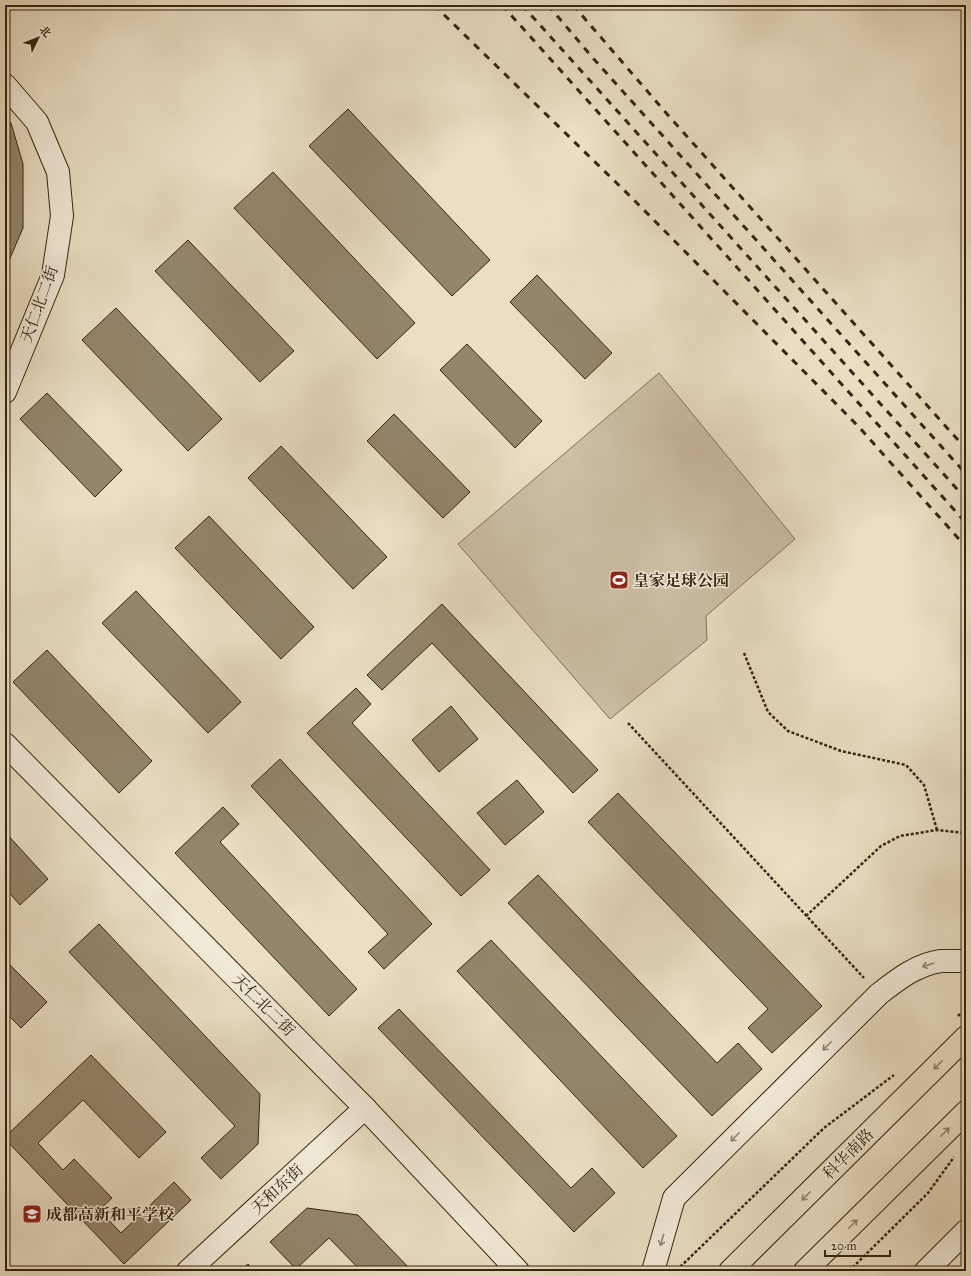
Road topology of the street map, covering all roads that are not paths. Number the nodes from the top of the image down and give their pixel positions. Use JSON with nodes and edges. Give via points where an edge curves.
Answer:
{"nodes":[{"id":1,"x":5,"y":85,"type":"edge"},
{"id":2,"x":5,"y":392,"type":"edge"},
{"id":3,"x":5,"y":744,"type":"edge"},
{"id":4,"x":966,"y":961,"type":"edge"},
{"id":5,"x":966,"y":1038,"type":"edge"},
{"id":6,"x":365,"y":1108,"type":"junction"},
{"id":7,"x":966,"y":1112,"type":"edge"},
{"id":8,"x":966,"y":1231,"type":"edge"},
{"id":9,"x":188,"y":1271,"type":"edge"},
{"id":10,"x":518,"y":1271,"type":"edge"},
{"id":11,"x":653,"y":1271,"type":"edge"},
{"id":12,"x":730,"y":1271,"type":"edge"},
{"id":13,"x":805,"y":1271,"type":"edge"},
{"id":14,"x":926,"y":1271,"type":"edge"}],
"edges":[{"from":1,"to":2,"type":"street","name":"天仁北二街","via":[[37,122],[58,172],[62,216],[53,275]]},
{"from":3,"to":6,"type":"street","name":"天仁北二街"},
{"from":4,"to":11,"type":"street","one_way":true,"via":[[940,961],[919,967],[899,978],[879,994],[674,1198]]},
{"from":5,"to":12,"type":"highway","name":"科华南路","one_way":true},
{"from":6,"to":9,"type":"street","name":"天和东街"},
{"from":6,"to":10,"type":"street","name":"天仁北二街"},
{"from":13,"to":7,"type":"highway","one_way":true},
{"from":8,"to":14,"type":"street"}]}
